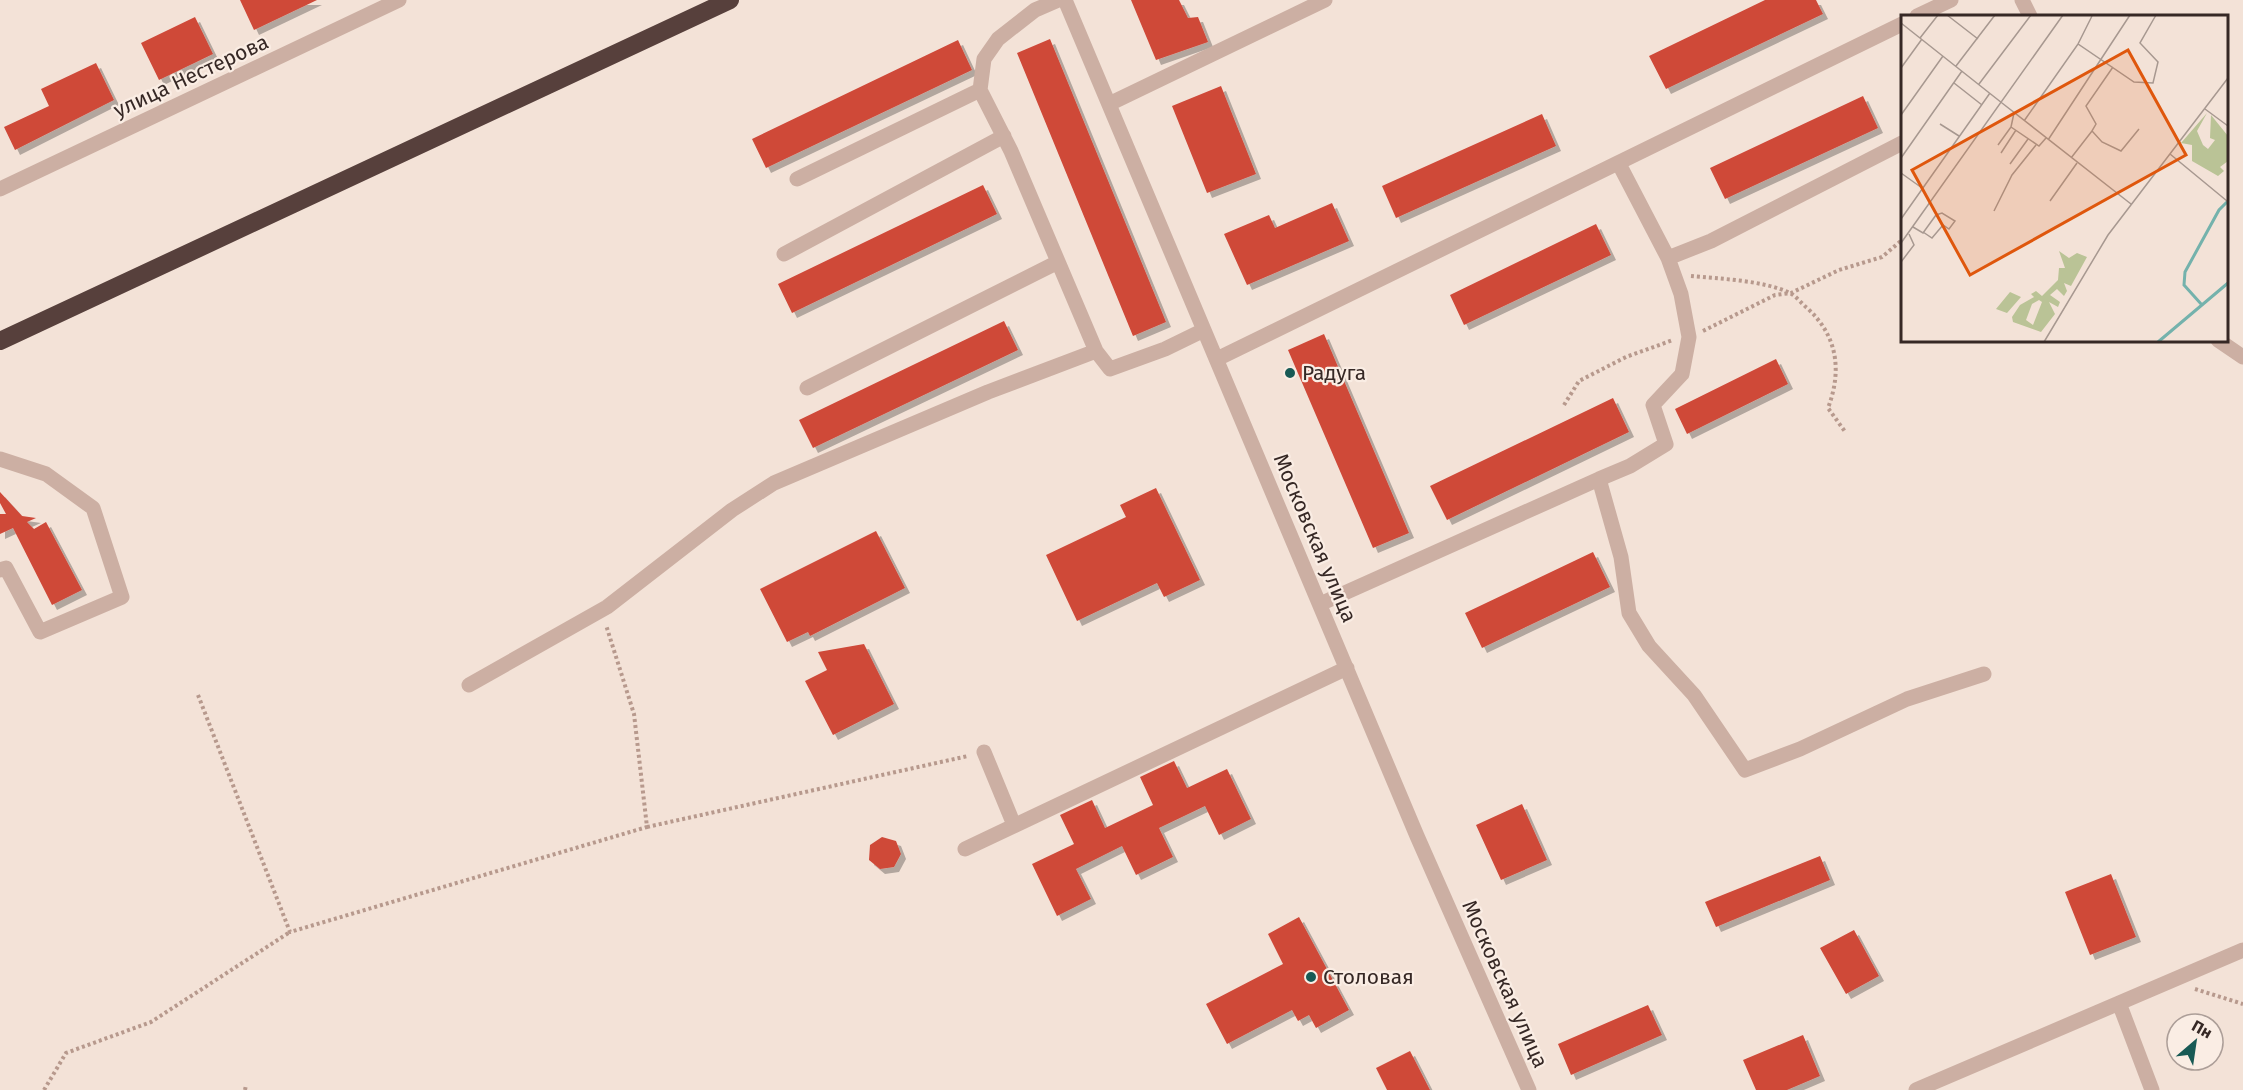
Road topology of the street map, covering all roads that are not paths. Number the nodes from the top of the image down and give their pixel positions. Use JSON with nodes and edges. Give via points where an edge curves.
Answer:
{"nodes":[{"id":1,"x":399,"y":0,"type":"edge"},
{"id":2,"x":730,"y":0,"type":"edge"},
{"id":3,"x":1058,"y":0,"type":"edge"},
{"id":4,"x":1065,"y":0,"type":"edge"},
{"id":5,"x":1325,"y":0,"type":"edge"},
{"id":6,"x":1951,"y":0,"type":"edge"},
{"id":7,"x":2022,"y":0,"type":"edge"},
{"id":8,"x":1919,"y":15,"type":"edge"},
{"id":9,"x":2030,"y":15,"type":"edge"},
{"id":10,"x":1901,"y":24,"type":"edge"},
{"id":11,"x":980,"y":90,"type":"junction"},
{"id":12,"x":1109,"y":104,"type":"junction"},
{"id":13,"x":1004,"y":136,"type":"junction"},
{"id":14,"x":1901,"y":144,"type":"edge"},
{"id":15,"x":1619,"y":164,"type":"junction"},
{"id":16,"x":797,"y":179,"type":"dead end"},
{"id":17,"x":1,"y":187,"type":"edge"},
{"id":18,"x":784,"y":254,"type":"dead end"},
{"id":19,"x":1668,"y":258,"type":"junction"},
{"id":20,"x":1058,"y":262,"type":"junction"},
{"id":21,"x":1204,"y":330,"type":"junction"},
{"id":22,"x":0,"y":341,"type":"edge"},
{"id":23,"x":2221,"y":342,"type":"edge"},
{"id":24,"x":1096,"y":351,"type":"junction"},
{"id":25,"x":2243,"y":357,"type":"edge"},
{"id":26,"x":1217,"y":359,"type":"junction"},
{"id":27,"x":807,"y":388,"type":"dead end"},
{"id":28,"x":0,"y":459,"type":"edge"},
{"id":29,"x":1599,"y":479,"type":"junction"},
{"id":30,"x":0,"y":570,"type":"edge"},
{"id":31,"x":1320,"y":604,"type":"junction"},
{"id":32,"x":1347,"y":668,"type":"junction"},
{"id":33,"x":1984,"y":674,"type":"dead end"},
{"id":34,"x":469,"y":685,"type":"dead end"},
{"id":35,"x":984,"y":752,"type":"road end"},
{"id":36,"x":1014,"y":825,"type":"junction"},
{"id":37,"x":965,"y":849,"type":"dead end"},
{"id":38,"x":2243,"y":950,"type":"edge"},
{"id":39,"x":2120,"y":1003,"type":"junction"},
{"id":40,"x":1529,"y":1090,"type":"edge"},
{"id":41,"x":1916,"y":1090,"type":"edge"},
{"id":42,"x":2152,"y":1090,"type":"edge"}],
"edges":[{"from":1,"to":17,"type":"street","name":"улица Нестерова"},
{"from":2,"to":22,"type":"highway"},
{"from":3,"to":11,"type":"street","via":[[1035,10],[998,39],[984,59]]},
{"from":4,"to":12,"type":"street","name":"Московская улица"},
{"from":5,"to":12,"type":"street"},
{"from":6,"to":8,"type":"street"},
{"from":7,"to":9,"type":"street"},
{"from":10,"to":15,"type":"street"},
{"from":11,"to":13,"type":"street"},
{"from":11,"to":16,"type":"street"},
{"from":12,"to":21,"type":"street","name":"Московская улица"},
{"from":13,"to":18,"type":"street"},
{"from":13,"to":20,"type":"street"},
{"from":14,"to":19,"type":"street","via":[[1711,241]]},
{"from":15,"to":19,"type":"street"},
{"from":15,"to":26,"type":"street"},
{"from":19,"to":29,"type":"street","via":[[1681,294],[1689,337],[1682,374],[1653,405],[1666,444]]},
{"from":20,"to":24,"type":"street"},
{"from":20,"to":27,"type":"street"},
{"from":21,"to":24,"type":"street","via":[[1110,369]]},
{"from":21,"to":26,"type":"street","name":"Московская улица"},
{"from":23,"to":25,"type":"street"},
{"from":24,"to":34,"type":"street","via":[[988,392],[774,483],[732,510],[602,610]]},
{"from":26,"to":31,"type":"street","name":"Московская улица"},
{"from":28,"to":30,"type":"street","via":[[46,474],[93,507],[122,597],[40,632],[6,568]]},
{"from":29,"to":31,"type":"street"},
{"from":29,"to":33,"type":"street","via":[[1622,557],[1629,613],[1649,646],[1694,695],[1745,770],[1907,699]]},
{"from":31,"to":32,"type":"street","name":"Московская улица"},
{"from":32,"to":36,"type":"street"},
{"from":32,"to":40,"type":"street","name":"Московская улица"},
{"from":35,"to":36,"type":"street"},
{"from":36,"to":37,"type":"street"},
{"from":38,"to":39,"type":"street"},
{"from":39,"to":41,"type":"street"},
{"from":39,"to":42,"type":"street"}]}
